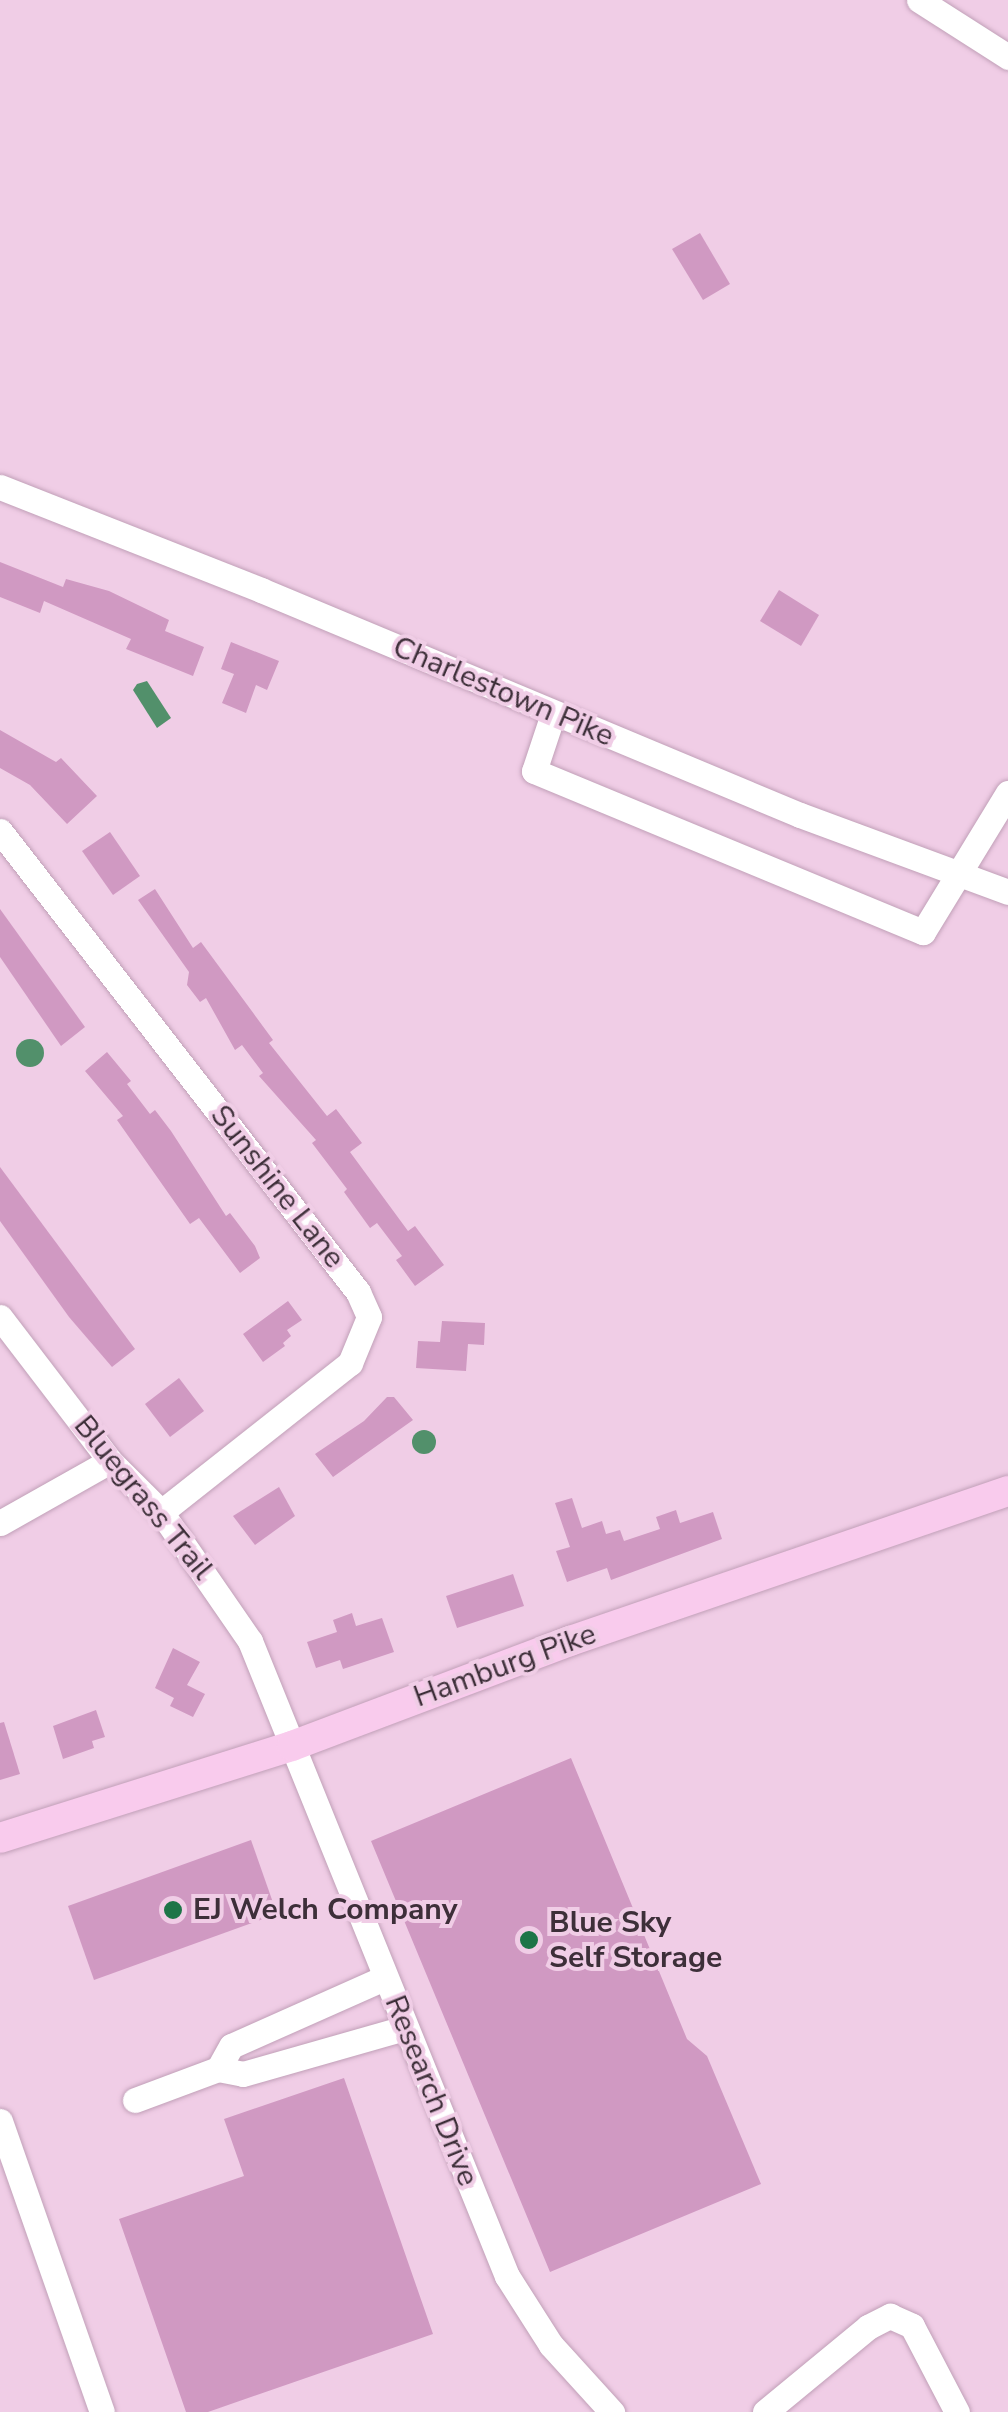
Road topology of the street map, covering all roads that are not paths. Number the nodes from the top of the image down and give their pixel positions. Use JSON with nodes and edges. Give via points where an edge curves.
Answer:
{"nodes":[{"id":1,"x":918,"y":0,"type":"edge"},
{"id":2,"x":1008,"y":57,"type":"edge"},
{"id":3,"x":0,"y":487,"type":"edge"},
{"id":4,"x":553,"y":714,"type":"junction"},
{"id":5,"x":1008,"y":794,"type":"edge"},
{"id":6,"x":0,"y":831,"type":"edge"},
{"id":7,"x":960,"y":873,"type":"junction"},
{"id":8,"x":1008,"y":892,"type":"edge"},
{"id":9,"x":0,"y":1317,"type":"edge"},
{"id":10,"x":110,"y":1461,"type":"junction"},
{"id":11,"x":1008,"y":1491,"type":"edge"},
{"id":12,"x":162,"y":1512,"type":"junction"},
{"id":13,"x":0,"y":1523,"type":"edge"},
{"id":14,"x":292,"y":1746,"type":"junction"},
{"id":15,"x":0,"y":1838,"type":"edge"},
{"id":16,"x":384,"y":1978,"type":"junction"},
{"id":17,"x":404,"y":2028,"type":"junction"},
{"id":18,"x":218,"y":2069,"type":"junction"},
{"id":19,"x":135,"y":2100,"type":"dead end"},
{"id":20,"x":0,"y":2120,"type":"edge"},
{"id":21,"x":102,"y":2412,"type":"edge"},
{"id":22,"x":612,"y":2412,"type":"edge"},
{"id":23,"x":765,"y":2412,"type":"edge"},
{"id":24,"x":957,"y":2412,"type":"edge"}],
"edges":[{"from":1,"to":2,"type":"street"},
{"from":3,"to":4,"type":"street","name":"Charlestown Pike"},
{"from":4,"to":7,"type":"street","name":"Charlestown Pike"},
{"from":4,"to":7,"type":"street","via":[[534,771],[923,932]]},
{"from":5,"to":7,"type":"street"},
{"from":6,"to":12,"type":"street","name":"Sunshine Lane","via":[[358,1292],[369,1317],[350,1363]]},
{"from":7,"to":8,"type":"street","name":"Charlestown Pike"},
{"from":9,"to":10,"type":"street","name":"Bluegrass Trail"},
{"from":10,"to":12,"type":"street","name":"Bluegrass Trail"},
{"from":10,"to":13,"type":"street"},
{"from":11,"to":14,"type":"main road","name":"Hamburg Pike","via":[[570,1641]]},
{"from":12,"to":14,"type":"street","name":"Bluegrass Trail","via":[[250,1641]]},
{"from":14,"to":15,"type":"main road","name":"Hamburg Pike"},
{"from":14,"to":16,"type":"street","name":"Research Drive"},
{"from":16,"to":17,"type":"street","name":"Research Drive"},
{"from":16,"to":18,"type":"street","via":[[231,2046]]},
{"from":17,"to":18,"type":"street","via":[[242,2074]]},
{"from":17,"to":22,"type":"street","name":"Research Drive","via":[[507,2276],[551,2345]]},
{"from":18,"to":19,"type":"street"},
{"from":20,"to":21,"type":"street"},
{"from":23,"to":24,"type":"street","via":[[890,2316],[912,2326]]}]}
